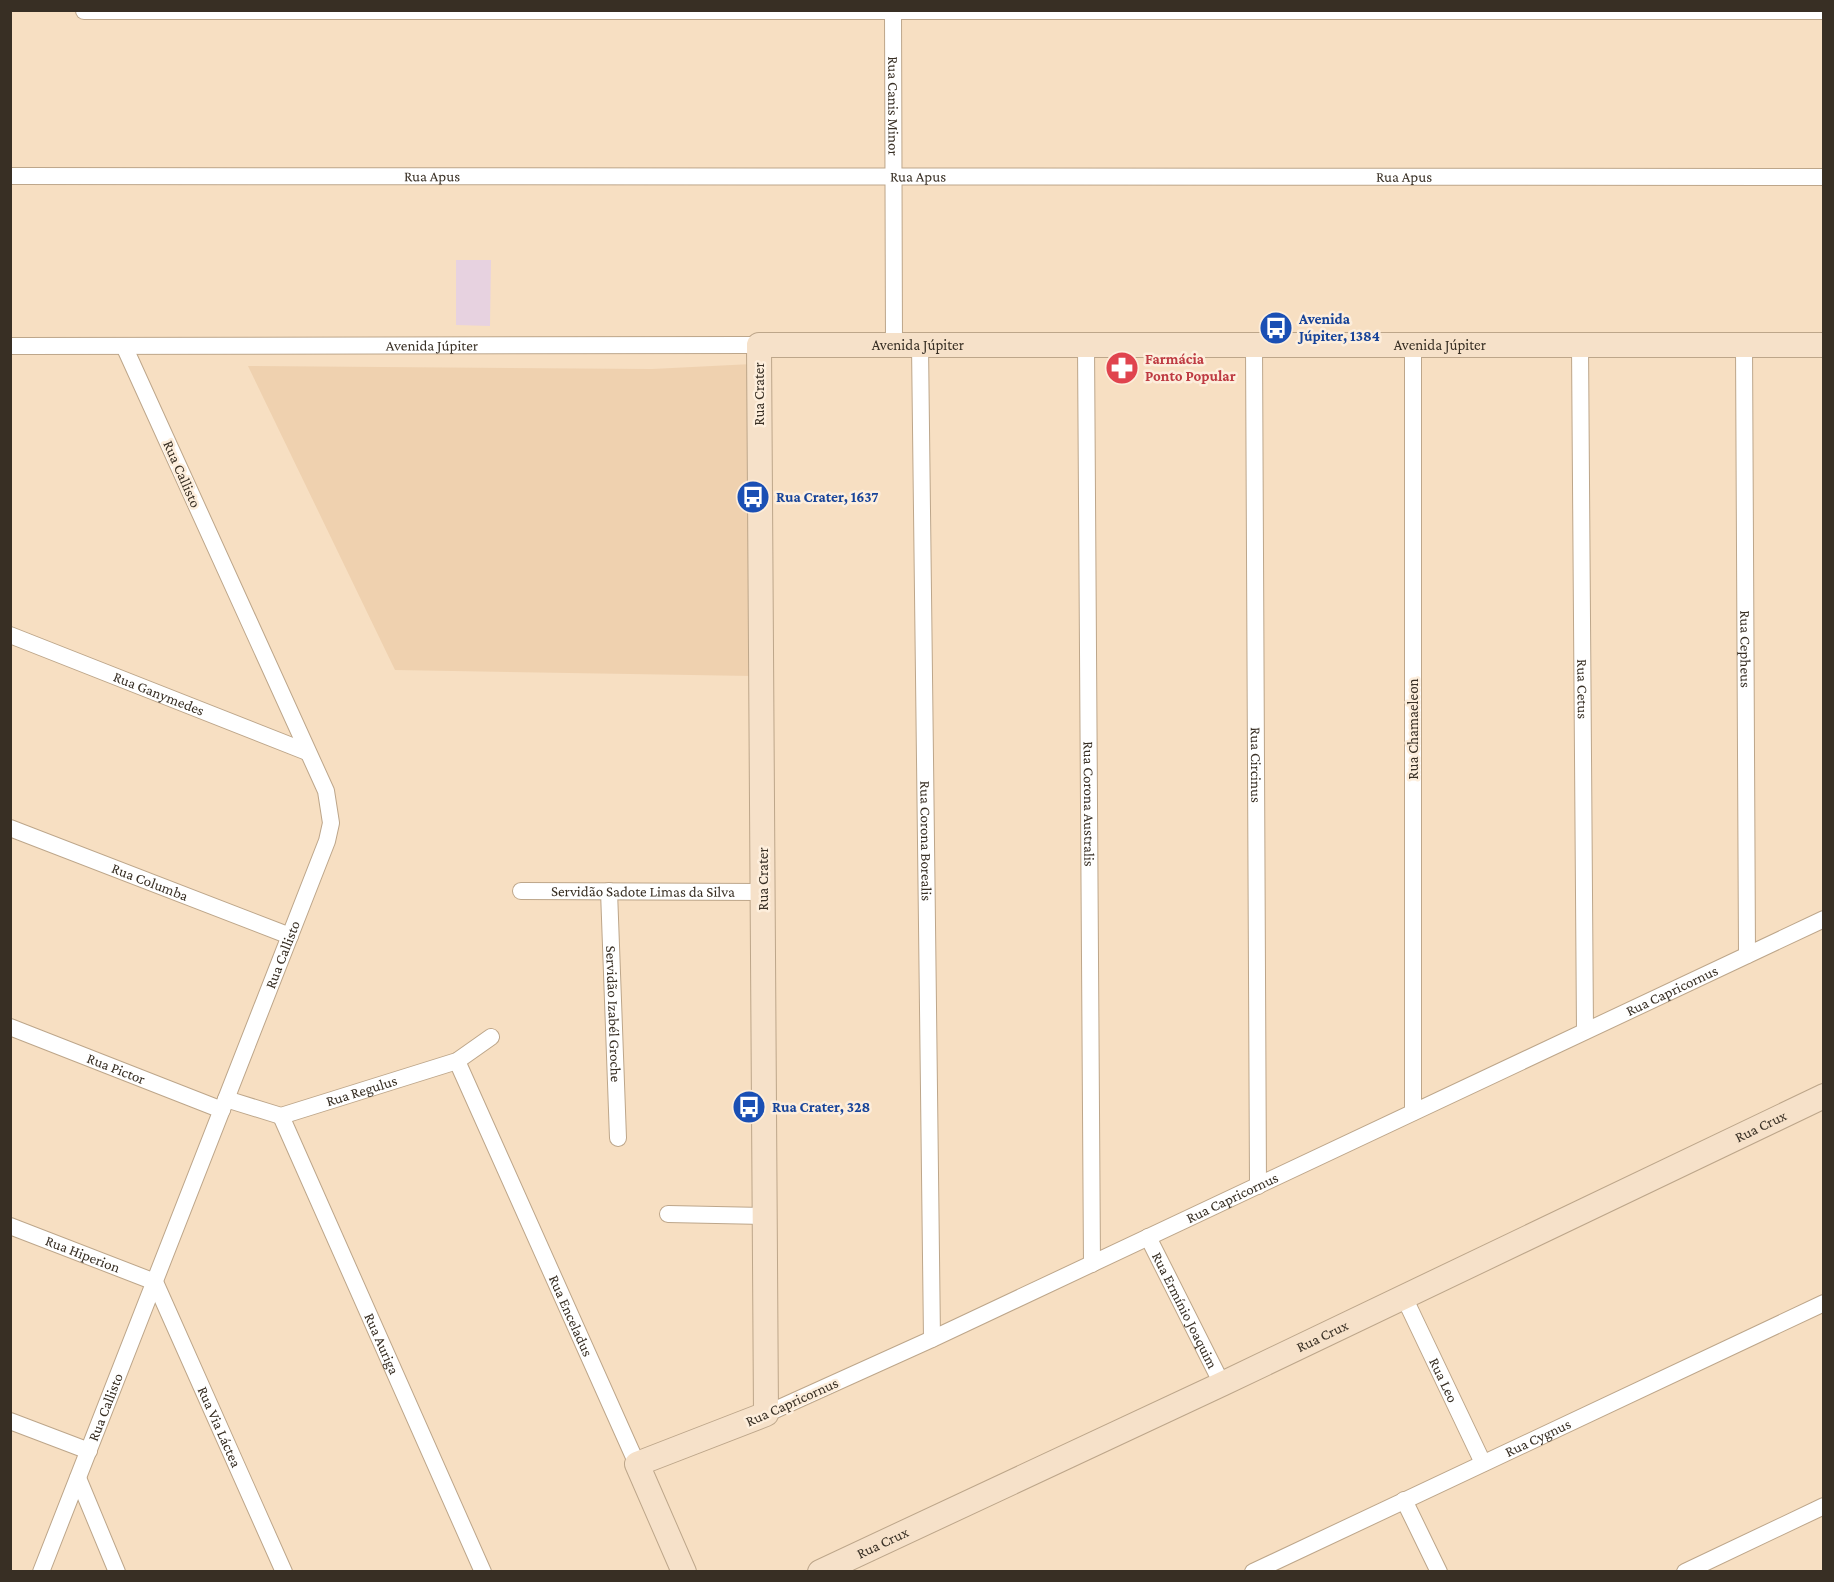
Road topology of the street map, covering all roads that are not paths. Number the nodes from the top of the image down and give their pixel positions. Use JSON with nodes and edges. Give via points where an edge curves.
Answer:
{"nodes":[{"id":1,"x":84,"y":11,"type":"edge"},
{"id":2,"x":893,"y":11,"type":"edge"},
{"id":3,"x":1824,"y":11,"type":"edge"},
{"id":4,"x":10,"y":176,"type":"edge"},
{"id":5,"x":893,"y":176,"type":"junction"},
{"id":6,"x":1824,"y":177,"type":"edge"},
{"id":7,"x":759,"y":345,"type":"junction"},
{"id":8,"x":894,"y":345,"type":"junction"},
{"id":9,"x":920,"y":345,"type":"junction"},
{"id":10,"x":1086,"y":345,"type":"junction"},
{"id":11,"x":1254,"y":345,"type":"junction"},
{"id":12,"x":1413,"y":345,"type":"junction"},
{"id":13,"x":1580,"y":345,"type":"junction"},
{"id":14,"x":1744,"y":345,"type":"junction"},
{"id":15,"x":1824,"y":345,"type":"edge"},
{"id":16,"x":10,"y":346,"type":"edge"},
{"id":17,"x":124,"y":346,"type":"junction"},
{"id":18,"x":10,"y":635,"type":"edge"},
{"id":19,"x":308,"y":752,"type":"junction"},
{"id":20,"x":10,"y":828,"type":"edge"},
{"id":21,"x":521,"y":891,"type":"dead end"},
{"id":22,"x":609,"y":891,"type":"junction"},
{"id":23,"x":763,"y":892,"type":"junction"},
{"id":24,"x":1824,"y":919,"type":"edge"},
{"id":25,"x":290,"y":936,"type":"junction"},
{"id":26,"x":1747,"y":955,"type":"junction"},
{"id":27,"x":10,"y":1027,"type":"edge"},
{"id":28,"x":1585,"y":1031,"type":"junction"},
{"id":29,"x":491,"y":1037,"type":"dead end"},
{"id":30,"x":457,"y":1061,"type":"junction"},
{"id":31,"x":1824,"y":1096,"type":"edge"},
{"id":32,"x":224,"y":1104,"type":"junction"},
{"id":33,"x":1413,"y":1112,"type":"junction"},
{"id":34,"x":281,"y":1116,"type":"junction"},
{"id":35,"x":618,"y":1138,"type":"dead end"},
{"id":36,"x":1258,"y":1186,"type":"junction"},
{"id":37,"x":668,"y":1214,"type":"dead end"},
{"id":38,"x":765,"y":1216,"type":"junction"},
{"id":39,"x":10,"y":1226,"type":"edge"},
{"id":40,"x":1148,"y":1237,"type":"junction"},
{"id":41,"x":1092,"y":1264,"type":"junction"},
{"id":42,"x":155,"y":1282,"type":"junction"},
{"id":43,"x":1404,"y":1297,"type":"junction"},
{"id":44,"x":1824,"y":1304,"type":"edge"},
{"id":45,"x":932,"y":1339,"type":"junction"},
{"id":46,"x":1222,"y":1384,"type":"junction"},
{"id":47,"x":766,"y":1414,"type":"junction"},
{"id":48,"x":10,"y":1421,"type":"edge"},
{"id":49,"x":88,"y":1450,"type":"junction"},
{"id":50,"x":637,"y":1464,"type":"junction"},
{"id":51,"x":1483,"y":1464,"type":"junction"},
{"id":52,"x":78,"y":1478,"type":"junction"},
{"id":53,"x":1404,"y":1500,"type":"junction"},
{"id":54,"x":1824,"y":1506,"type":"edge"},
{"id":55,"x":41,"y":1572,"type":"edge"},
{"id":56,"x":117,"y":1572,"type":"edge"},
{"id":57,"x":284,"y":1572,"type":"edge"},
{"id":58,"x":483,"y":1572,"type":"edge"},
{"id":59,"x":684,"y":1572,"type":"edge"},
{"id":60,"x":820,"y":1572,"type":"edge"},
{"id":61,"x":1253,"y":1572,"type":"edge"},
{"id":62,"x":1439,"y":1572,"type":"edge"},
{"id":63,"x":1685,"y":1572,"type":"edge"}],
"edges":[{"from":1,"to":2,"type":"street"},
{"from":2,"to":3,"type":"street"},
{"from":2,"to":5,"type":"street","name":"Rua Canis Minor"},
{"from":4,"to":5,"type":"street","name":"Rua Apus"},
{"from":5,"to":6,"type":"street","name":"Rua Apus"},
{"from":5,"to":8,"type":"street","name":"Rua Canis Minor"},
{"from":7,"to":8,"type":"street","name":"Avenida Júpiter"},
{"from":7,"to":17,"type":"street","name":"Avenida Júpiter"},
{"from":7,"to":23,"type":"street","name":"Rua Crater"},
{"from":8,"to":9,"type":"street","name":"Avenida Júpiter"},
{"from":9,"to":10,"type":"street","name":"Avenida Júpiter"},
{"from":9,"to":45,"type":"street","name":"Rua Corona Borealis"},
{"from":10,"to":11,"type":"street","name":"Avenida Júpiter"},
{"from":10,"to":41,"type":"street","name":"Rua Corona Australis"},
{"from":11,"to":12,"type":"street","name":"Avenida Júpiter"},
{"from":11,"to":36,"type":"street","name":"Rua Circinus"},
{"from":12,"to":13,"type":"street","name":"Avenida Júpiter"},
{"from":12,"to":33,"type":"street","name":"Rua Chamaeleon"},
{"from":13,"to":14,"type":"street","name":"Avenida Júpiter"},
{"from":13,"to":28,"type":"street","name":"Rua Cetus"},
{"from":14,"to":15,"type":"street","name":"Avenida Júpiter"},
{"from":14,"to":26,"type":"street","name":"Rua Cepheus"},
{"from":16,"to":17,"type":"street","name":"Avenida Júpiter"},
{"from":17,"to":19,"type":"street","name":"Rua Callisto"},
{"from":18,"to":19,"type":"street","name":"Rua Ganymedes"},
{"from":19,"to":25,"type":"street","name":"Rua Callisto","via":[[326,791],[331,823]]},
{"from":20,"to":25,"type":"street","name":"Rua Columba"},
{"from":21,"to":22,"type":"street","name":"Servidão Sadote Limas da Silva"},
{"from":22,"to":23,"type":"street","name":"Servidão Sadote Limas da Silva"},
{"from":22,"to":35,"type":"street","name":"Servidão Izabél Groche"},
{"from":23,"to":38,"type":"street","name":"Rua Crater"},
{"from":24,"to":26,"type":"street","name":"Rua Capricornus"},
{"from":25,"to":32,"type":"street","name":"Rua Callisto"},
{"from":26,"to":28,"type":"street","name":"Rua Capricornus"},
{"from":27,"to":32,"type":"street","name":"Rua Pictor"},
{"from":28,"to":33,"type":"street","name":"Rua Capricornus"},
{"from":29,"to":30,"type":"street","name":"Rua Regulus"},
{"from":30,"to":34,"type":"street","name":"Rua Regulus"},
{"from":30,"to":50,"type":"street","name":"Rua Enceladus"},
{"from":31,"to":43,"type":"street","name":"Rua Crux"},
{"from":32,"to":34,"type":"street"},
{"from":32,"to":42,"type":"street","name":"Rua Callisto"},
{"from":33,"to":36,"type":"street","name":"Rua Capricornus"},
{"from":34,"to":58,"type":"street","name":"Rua Auriga"},
{"from":36,"to":40,"type":"street","name":"Rua Capricornus"},
{"from":37,"to":38,"type":"street"},
{"from":38,"to":47,"type":"street","name":"Rua Crater"},
{"from":39,"to":42,"type":"street","name":"Rua Hiperion"},
{"from":40,"to":41,"type":"street","name":"Rua Capricornus"},
{"from":40,"to":46,"type":"street","name":"Rua Ermínio Joaquim"},
{"from":41,"to":45,"type":"street","name":"Rua Capricornus"},
{"from":42,"to":49,"type":"street","name":"Rua Callisto"},
{"from":42,"to":57,"type":"street","name":"Rua Via Láctea"},
{"from":43,"to":46,"type":"street","name":"Rua Crux"},
{"from":43,"to":51,"type":"street","name":"Rua Leo"},
{"from":44,"to":51,"type":"street","name":"Rua Cygnus"},
{"from":45,"to":47,"type":"street","name":"Rua Capricornus"},
{"from":46,"to":60,"type":"street","name":"Rua Crux"},
{"from":47,"to":50,"type":"street","name":"Rua Capricornus"},
{"from":48,"to":49,"type":"street"},
{"from":49,"to":52,"type":"street","name":"Rua Callisto"},
{"from":50,"to":59,"type":"street","name":"Rua Enceladus"},
{"from":51,"to":53,"type":"street","name":"Rua Cygnus"},
{"from":52,"to":55,"type":"street","name":"Rua Callisto"},
{"from":52,"to":56,"type":"street"},
{"from":53,"to":61,"type":"street","name":"Rua Cygnus"},
{"from":53,"to":62,"type":"street"},
{"from":54,"to":63,"type":"street"}]}
